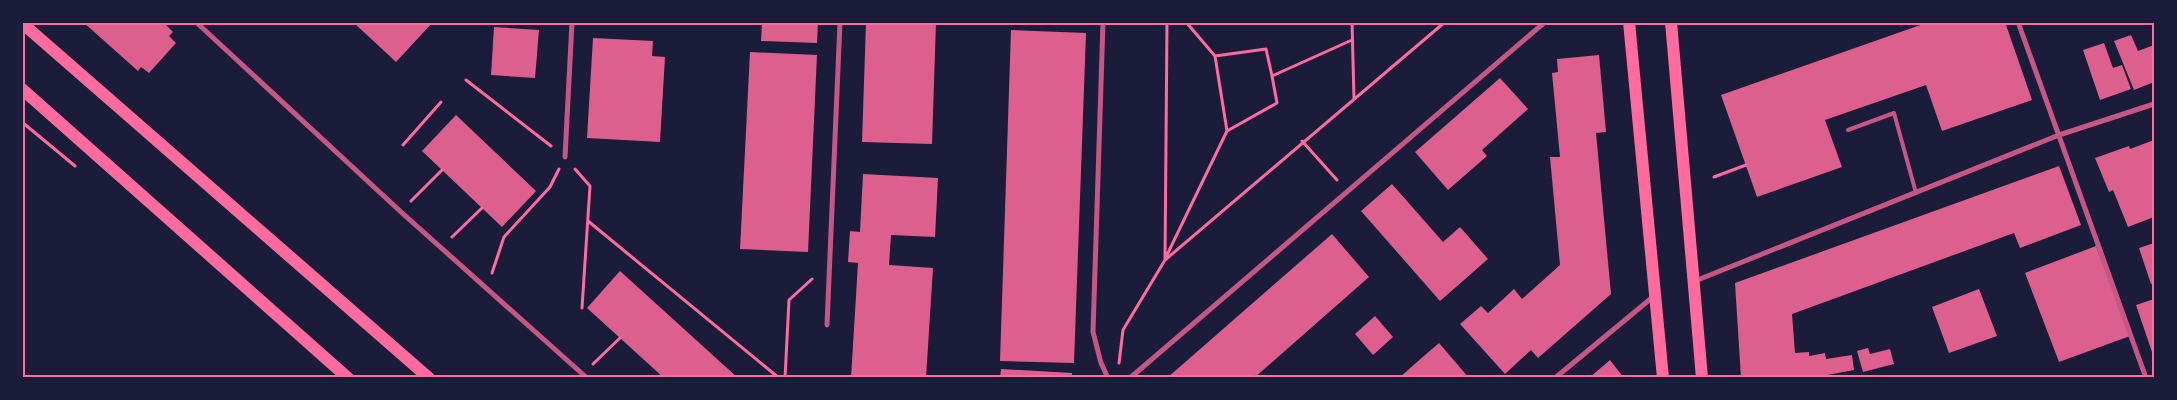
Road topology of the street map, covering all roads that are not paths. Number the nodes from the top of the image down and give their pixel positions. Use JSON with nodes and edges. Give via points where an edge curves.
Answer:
{"nodes":[{"id":1,"x":196,"y":22,"type":"edge"},
{"id":2,"x":572,"y":22,"type":"edge"},
{"id":3,"x":840,"y":22,"type":"edge"},
{"id":4,"x":1103,"y":22,"type":"edge"},
{"id":5,"x":1545,"y":22,"type":"edge"},
{"id":6,"x":1629,"y":22,"type":"edge"},
{"id":7,"x":1671,"y":22,"type":"edge"},
{"id":8,"x":2018,"y":22,"type":"edge"},
{"id":9,"x":22,"y":23,"type":"edge"},
{"id":10,"x":22,"y":89,"type":"edge"},
{"id":11,"x":2154,"y":104,"type":"edge"},
{"id":12,"x":1848,"y":130,"type":"dead end"},
{"id":13,"x":2059,"y":135,"type":"junction"},
{"id":14,"x":565,"y":157,"type":"road end"},
{"id":15,"x":1916,"y":193,"type":"junction"},
{"id":16,"x":1692,"y":282,"type":"junction"},
{"id":17,"x":1654,"y":296,"type":"junction"},
{"id":18,"x":826,"y":325,"type":"dead end"},
{"id":19,"x":585,"y":376,"type":"edge"},
{"id":20,"x":348,"y":378,"type":"edge"},
{"id":21,"x":429,"y":378,"type":"edge"},
{"id":22,"x":1108,"y":378,"type":"edge"},
{"id":23,"x":1130,"y":378,"type":"edge"},
{"id":24,"x":1555,"y":378,"type":"edge"},
{"id":25,"x":1663,"y":378,"type":"edge"},
{"id":26,"x":1702,"y":378,"type":"edge"},
{"id":27,"x":2146,"y":378,"type":"edge"}],
"edges":[{"from":1,"to":19,"type":"street","via":[[401,212]]},
{"from":2,"to":14,"type":"street"},
{"from":3,"to":18,"type":"street"},
{"from":4,"to":22,"type":"street","via":[[1092,332]]},
{"from":5,"to":23,"type":"street"},
{"from":6,"to":17,"type":"main road"},
{"from":7,"to":16,"type":"main road"},
{"from":8,"to":13,"type":"street"},
{"from":9,"to":21,"type":"main road"},
{"from":10,"to":20,"type":"main road"},
{"from":11,"to":13,"type":"street"},
{"from":12,"to":15,"type":"lane","via":[[1894,113]]},
{"from":13,"to":15,"type":"street"},
{"from":13,"to":27,"type":"street"},
{"from":15,"to":16,"type":"street"},
{"from":16,"to":26,"type":"main road"},
{"from":17,"to":24,"type":"street"},
{"from":17,"to":25,"type":"main road"}]}
